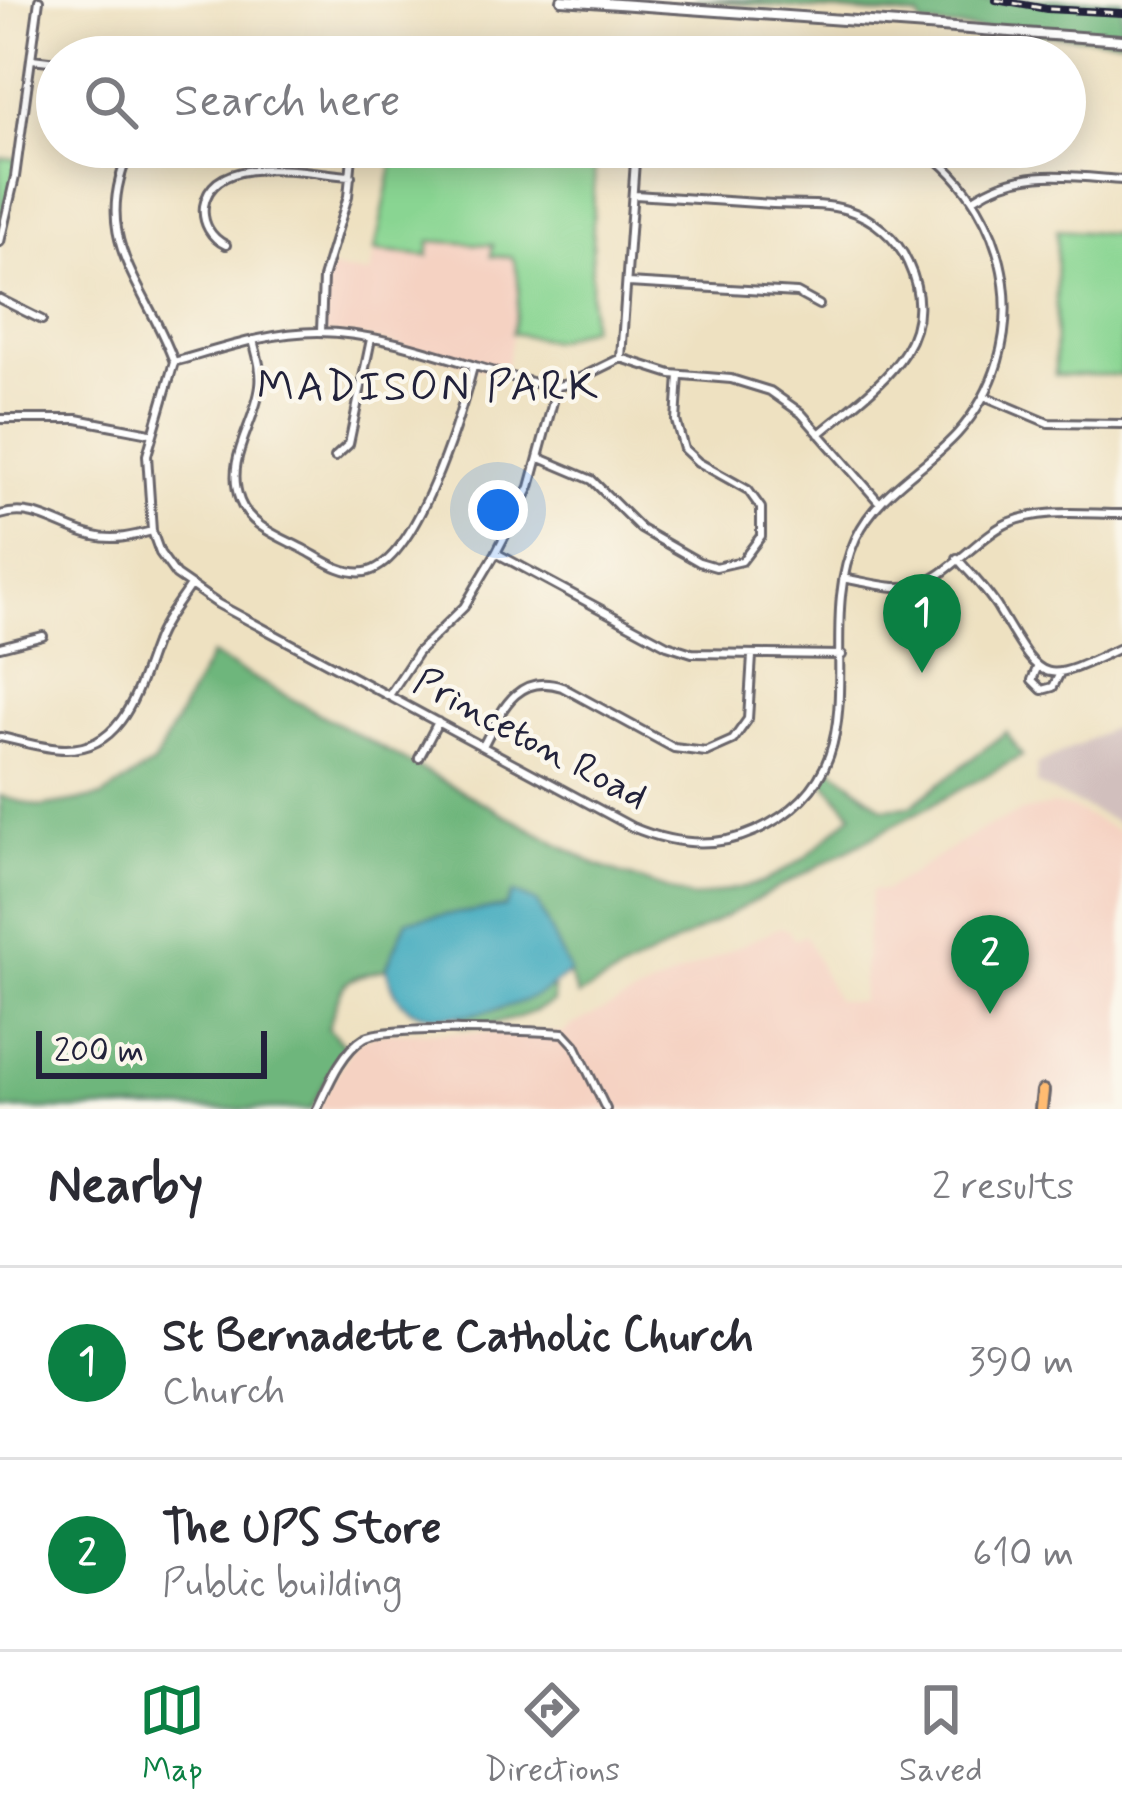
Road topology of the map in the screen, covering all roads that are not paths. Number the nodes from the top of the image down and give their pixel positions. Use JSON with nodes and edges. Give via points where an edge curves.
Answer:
{"nodes":[{"id":1,"x":39,"y":0,"type":"edge"},
{"id":2,"x":562,"y":0,"type":"edge"},
{"id":3,"x":1066,"y":36,"type":"edge"},
{"id":4,"x":1086,"y":37,"type":"edge"},
{"id":5,"x":1122,"y":40,"type":"edge"},
{"id":6,"x":32,"y":59,"type":"junction"},
{"id":7,"x":36,"y":59,"type":"edge"},
{"id":8,"x":124,"y":168,"type":"edge"},
{"id":9,"x":352,"y":168,"type":"edge"},
{"id":10,"x":636,"y":168,"type":"edge"},
{"id":11,"x":947,"y":168,"type":"edge"},
{"id":12,"x":351,"y":176,"type":"junction"},
{"id":13,"x":1122,"y":180,"type":"edge"},
{"id":14,"x":635,"y":195,"type":"junction"},
{"id":15,"x":974,"y":199,"type":"junction"},
{"id":16,"x":0,"y":242,"type":"edge"},
{"id":17,"x":226,"y":245,"type":"dead end"},
{"id":18,"x":628,"y":283,"type":"junction"},
{"id":19,"x":0,"y":299,"type":"edge"},
{"id":20,"x":819,"y":305,"type":"dead end"},
{"id":21,"x":42,"y":320,"type":"dead end"},
{"id":22,"x":320,"y":332,"type":"junction"},
{"id":23,"x":371,"y":339,"type":"junction"},
{"id":24,"x":254,"y":340,"type":"junction"},
{"id":25,"x":621,"y":358,"type":"junction"},
{"id":26,"x":174,"y":362,"type":"junction"},
{"id":27,"x":473,"y":367,"type":"junction"},
{"id":28,"x":680,"y":376,"type":"junction"},
{"id":29,"x":557,"y":387,"type":"junction"},
{"id":30,"x":984,"y":396,"type":"junction"},
{"id":31,"x":0,"y":419,"type":"edge"},
{"id":32,"x":1122,"y":424,"type":"edge"},
{"id":33,"x":150,"y":433,"type":"junction"},
{"id":34,"x":819,"y":434,"type":"junction"},
{"id":35,"x":335,"y":457,"type":"dead end"},
{"id":36,"x":540,"y":458,"type":"junction"},
{"id":37,"x":879,"y":502,"type":"junction"},
{"id":38,"x":1122,"y":514,"type":"edge"},
{"id":39,"x":0,"y":515,"type":"edge"},
{"id":40,"x":152,"y":531,"type":"junction"},
{"id":41,"x":496,"y":554,"type":"junction"},
{"id":42,"x":957,"y":558,"type":"junction"},
{"id":43,"x":845,"y":578,"type":"junction"},
{"id":44,"x":189,"y":587,"type":"junction"},
{"id":45,"x":43,"y":636,"type":"dead end"},
{"id":46,"x":0,"y":647,"type":"edge"},
{"id":47,"x":1122,"y":647,"type":"edge"},
{"id":48,"x":842,"y":655,"type":"junction"},
{"id":49,"x":752,"y":656,"type":"junction"},
{"id":50,"x":1037,"y":668,"type":"junction"},
{"id":51,"x":1061,"y":672,"type":"junction"},
{"id":52,"x":389,"y":695,"type":"junction"},
{"id":53,"x":438,"y":722,"type":"junction"},
{"id":54,"x":0,"y":737,"type":"edge"},
{"id":55,"x":483,"y":746,"type":"junction"},
{"id":56,"x":419,"y":758,"type":"dead end"},
{"id":57,"x":1043,"y":1090,"type":"dead end"},
{"id":58,"x":317,"y":1109,"type":"edge"},
{"id":59,"x":606,"y":1109,"type":"edge"},
{"id":60,"x":1041,"y":1109,"type":"edge"}],
"edges":[{"from":1,"to":6,"type":"street"},
{"from":2,"to":3,"type":"street"},
{"from":4,"to":5,"type":"street"},
{"from":6,"to":7,"type":"street"},
{"from":6,"to":16,"type":"street"},
{"from":8,"to":26,"type":"street","via":[[117,240]]},
{"from":9,"to":12,"type":"street"},
{"from":10,"to":14,"type":"street"},
{"from":11,"to":15,"type":"street","name":"Princeton Road"},
{"from":12,"to":17,"type":"street","via":[[249,169],[223,176],[204,215]]},
{"from":12,"to":22,"type":"street","via":[[325,268]]},
{"from":13,"to":15,"type":"street","via":[[1028,175]]},
{"from":14,"to":18,"type":"street"},
{"from":14,"to":34,"type":"street","via":[[841,208],[895,242],[917,290],[911,342],[887,376]]},
{"from":15,"to":30,"type":"street","name":"Princeton Road","via":[[1006,290],[1003,348]]},
{"from":18,"to":20,"type":"street","via":[[797,292]]},
{"from":18,"to":25,"type":"street"},
{"from":19,"to":21,"type":"street"},
{"from":22,"to":23,"type":"street"},
{"from":22,"to":24,"type":"street"},
{"from":23,"to":27,"type":"street"},
{"from":23,"to":35,"type":"street","via":[[349,444]]},
{"from":24,"to":26,"type":"street"},
{"from":24,"to":27,"type":"street","via":[[261,381],[237,454],[241,503],[259,524],[354,572],[379,567],[398,549],[448,454]]},
{"from":25,"to":28,"type":"street"},
{"from":25,"to":29,"type":"street"},
{"from":26,"to":33,"type":"street","name":"Princeton Road"},
{"from":27,"to":29,"type":"street"},
{"from":28,"to":34,"type":"street","via":[[762,388]]},
{"from":28,"to":36,"type":"street","via":[[676,421],[684,449],[748,490],[761,508],[761,536],[742,560],[699,562],[641,530],[592,481]]},
{"from":29,"to":36,"type":"street"},
{"from":30,"to":32,"type":"street","via":[[1048,422]]},
{"from":30,"to":37,"type":"street","name":"Princeton Road","via":[[952,440]]},
{"from":31,"to":33,"type":"street","via":[[77,418]]},
{"from":33,"to":40,"type":"street","name":"Princeton Road"},
{"from":34,"to":37,"type":"street"},
{"from":36,"to":41,"type":"street"},
{"from":37,"to":43,"type":"street","name":"Princeton Road","via":[[853,544]]},
{"from":38,"to":42,"type":"street","via":[[1019,519]]},
{"from":39,"to":40,"type":"street","via":[[31,513],[111,539]]},
{"from":40,"to":44,"type":"street","name":"Princeton Road"},
{"from":41,"to":49,"type":"street","via":[[667,645]]},
{"from":41,"to":52,"type":"street","via":[[461,612],[418,652]]},
{"from":42,"to":43,"type":"street","via":[[914,586]]},
{"from":42,"to":50,"type":"street"},
{"from":43,"to":48,"type":"street","name":"Princeton Road"},
{"from":44,"to":52,"type":"street","name":"Princeton Road"},
{"from":44,"to":54,"type":"street","via":[[110,733],[70,749]]},
{"from":45,"to":46,"type":"street"},
{"from":47,"to":51,"type":"street"},
{"from":48,"to":49,"type":"street"},
{"from":48,"to":55,"type":"street","name":"Princeton Road","via":[[840,719],[824,768],[784,814],[737,837],[658,837]]},
{"from":49,"to":55,"type":"street","via":[[748,719],[716,750],[680,751],[544,683],[511,697]]},
{"from":50,"to":51,"type":"street"},
{"from":50,"to":51,"type":"street","via":[[1032,680],[1042,690]]},
{"from":52,"to":53,"type":"street","name":"Princeton Road"},
{"from":53,"to":55,"type":"street","name":"Princeton Road"},
{"from":53,"to":56,"type":"street"},
{"from":57,"to":60,"type":"highway"},
{"from":58,"to":59,"type":"street","via":[[352,1048],[388,1032],[564,1033]]}]}
